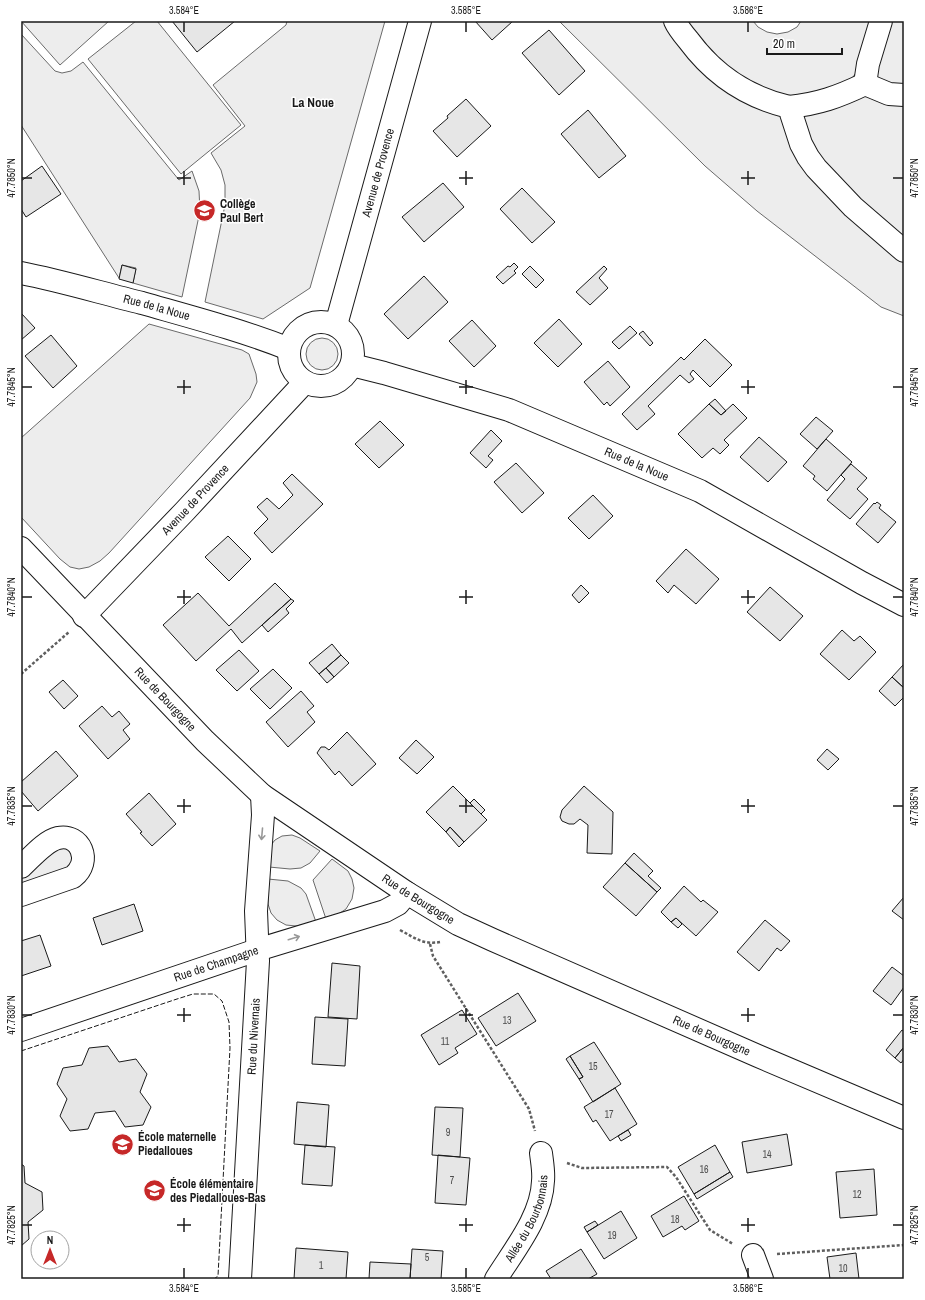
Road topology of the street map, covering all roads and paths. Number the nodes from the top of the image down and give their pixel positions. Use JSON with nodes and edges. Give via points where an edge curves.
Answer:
{"nodes":[{"id":1,"x":420,"y":21,"type":"edge"},
{"id":2,"x":675,"y":21,"type":"edge"},
{"id":3,"x":882,"y":21,"type":"edge"},
{"id":4,"x":865,"y":84,"type":"junction"},
{"id":5,"x":904,"y":95,"type":"edge"},
{"id":6,"x":789,"y":107,"type":"junction"},
{"id":7,"x":904,"y":251,"type":"edge"},
{"id":8,"x":21,"y":273,"type":"edge"},
{"id":9,"x":336,"y":326,"type":"junction"},
{"id":10,"x":289,"y":349,"type":"junction"},
{"id":11,"x":352,"y":365,"type":"junction"},
{"id":12,"x":305,"y":382,"type":"junction"},
{"id":13,"x":21,"y":548,"type":"edge"},
{"id":14,"x":904,"y":605,"type":"edge"},
{"id":15,"x":84,"y":616,"type":"junction"},
{"id":16,"x":21,"y":674,"type":"edge"},
{"id":17,"x":262,"y":795,"type":"junction"},
{"id":18,"x":21,"y":867,"type":"edge"},
{"id":19,"x":407,"y":893,"type":"junction"},
{"id":20,"x":21,"y":894,"type":"edge"},
{"id":21,"x":396,"y":928,"type":"dead end"},
{"id":22,"x":444,"y":942,"type":"dead end"},
{"id":23,"x":430,"y":944,"type":"junction"},
{"id":24,"x":257,"y":950,"type":"junction"},
{"id":25,"x":21,"y":1030,"type":"edge"},
{"id":26,"x":904,"y":1118,"type":"edge"},
{"id":27,"x":541,"y":1153,"type":"junction"},
{"id":28,"x":904,"y":1245,"type":"edge"},
{"id":29,"x":753,"y":1255,"type":"junction"},
{"id":30,"x":240,"y":1279,"type":"edge"},
{"id":31,"x":496,"y":1279,"type":"edge"},
{"id":32,"x":762,"y":1279,"type":"edge"}],
"edges":[{"from":1,"to":9,"type":"street","name":"Avenue de Provence"},
{"from":2,"to":6,"type":"street","via":[[695,49],[719,74],[754,96]]},
{"from":3,"to":4,"type":"street","via":[[868,64]]},
{"from":4,"to":5,"type":"street","via":[[889,94]]},
{"from":4,"to":6,"type":"street","via":[[823,102]]},
{"from":6,"to":7,"type":"street","via":[[801,144],[816,168],[853,207]]},
{"from":8,"to":10,"type":"street","name":"Rue de la Noue","via":[[194,318]]},
{"from":9,"to":10,"type":"street","via":[[327,322],[307,326],[299,331]]},
{"from":9,"to":11,"type":"street","via":[[348,336],[354,350]]},
{"from":10,"to":12,"type":"street","via":[[290,362],[295,374]]},
{"from":11,"to":12,"type":"street","via":[[345,377],[333,385],[318,387]]},
{"from":11,"to":14,"type":"street","name":"Rue de la Noue","via":[[509,410],[700,491]]},
{"from":12,"to":15,"type":"street","name":"Avenue de Provence"},
{"from":13,"to":15,"type":"street","name":"Rue de Bourgogne"},
{"from":15,"to":16,"type":"path"},
{"from":15,"to":17,"type":"street","name":"Rue de Bourgogne","via":[[205,741]]},
{"from":17,"to":19,"type":"street","name":"Rue de Bourgogne"},
{"from":17,"to":24,"type":"street","name":"Rue du Nivernais","one_way":true,"via":[[263,815],[256,911]]},
{"from":18,"to":20,"type":"street","via":[[46,845],[60,838],[74,841],[84,859],[73,877]]},
{"from":24,"to":19,"type":"street","name":"Rue de Champagne","one_way":true,"via":[[385,911],[398,904]]},
{"from":19,"to":26,"type":"street","name":"Rue de Bourgogne","via":[[458,924]]},
{"from":21,"to":23,"type":"path"},
{"from":22,"to":23,"type":"path"},
{"from":23,"to":27,"type":"path","via":[[433,956],[529,1109]]},
{"from":24,"to":25,"type":"street","name":"Rue de Champagne"},
{"from":24,"to":30,"type":"street","name":"Rue du Nivernais"},
{"from":27,"to":29,"type":"path","via":[[582,1168],[667,1166],[710,1230]]},
{"from":27,"to":31,"type":"street","name":"Allée du Bourbonnais","via":[[544,1181],[538,1208],[529,1228]]},
{"from":28,"to":29,"type":"path"},
{"from":29,"to":32,"type":"street"}]}
